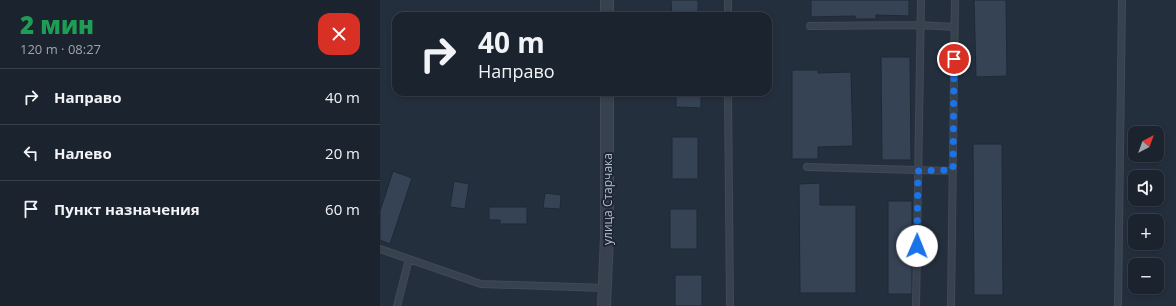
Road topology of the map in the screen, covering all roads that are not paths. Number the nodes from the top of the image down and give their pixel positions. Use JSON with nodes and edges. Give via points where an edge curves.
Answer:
{"nodes":[{"id":1,"x":607,"y":0,"type":"edge"},
{"id":2,"x":728,"y":0,"type":"edge"},
{"id":3,"x":921,"y":0,"type":"edge"},
{"id":4,"x":955,"y":0,"type":"edge"},
{"id":5,"x":1122,"y":0,"type":"edge"},
{"id":6,"x":607,"y":12,"type":"edge"},
{"id":7,"x":728,"y":12,"type":"edge"},
{"id":8,"x":920,"y":25,"type":"junction"},
{"id":9,"x":810,"y":26,"type":"dead end"},
{"id":10,"x":954,"y":27,"type":"junction"},
{"id":11,"x":607,"y":96,"type":"edge"},
{"id":12,"x":728,"y":96,"type":"edge"},
{"id":13,"x":807,"y":167,"type":"dead end"},
{"id":14,"x":953,"y":170,"type":"junction"},
{"id":15,"x":918,"y":171,"type":"junction"},
{"id":16,"x":380,"y":250,"type":"edge"},
{"id":17,"x":409,"y":258,"type":"junction"},
{"id":18,"x":605,"y":288,"type":"junction"},
{"id":19,"x":397,"y":306,"type":"edge"},
{"id":20,"x":604,"y":306,"type":"edge"},
{"id":21,"x":730,"y":306,"type":"edge"},
{"id":22,"x":916,"y":306,"type":"edge"},
{"id":23,"x":951,"y":306,"type":"edge"},
{"id":24,"x":1118,"y":306,"type":"edge"}],
"edges":[{"from":1,"to":6,"type":"street"},
{"from":2,"to":7,"type":"lane"},
{"from":3,"to":8,"type":"lane"},
{"from":4,"to":10,"type":"lane"},
{"from":5,"to":24,"type":"lane"},
{"from":8,"to":9,"type":"lane"},
{"from":8,"to":10,"type":"lane"},
{"from":8,"to":15,"type":"lane"},
{"from":10,"to":14,"type":"lane"},
{"from":11,"to":18,"type":"street","name":"улица Старчака"},
{"from":12,"to":21,"type":"lane"},
{"from":13,"to":15,"type":"lane"},
{"from":14,"to":15,"type":"lane"},
{"from":14,"to":23,"type":"lane"},
{"from":15,"to":22,"type":"lane"},
{"from":16,"to":17,"type":"lane"},
{"from":17,"to":18,"type":"lane","via":[[481,284]]},
{"from":17,"to":19,"type":"lane"},
{"from":18,"to":20,"type":"street","name":"улица Старчака"}]}
